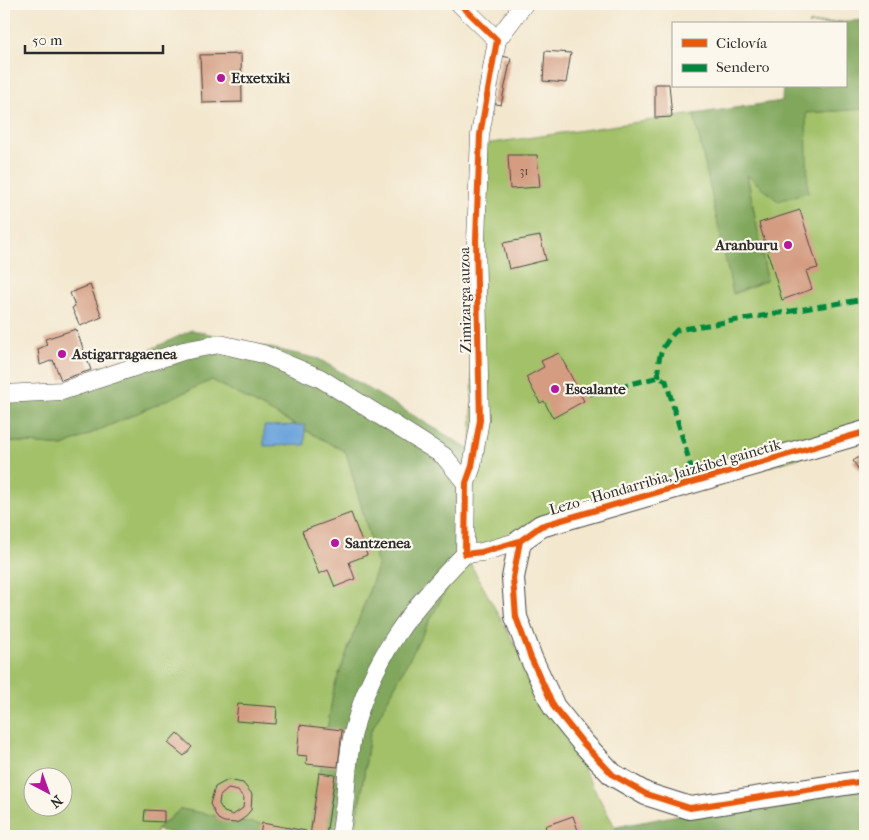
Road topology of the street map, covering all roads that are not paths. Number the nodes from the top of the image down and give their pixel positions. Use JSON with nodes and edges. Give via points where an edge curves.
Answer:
{"nodes":[{"id":1,"x":460,"y":4,"type":"edge"},
{"id":2,"x":524,"y":4,"type":"edge"},
{"id":3,"x":497,"y":40,"type":"junction"},
{"id":4,"x":4,"y":394,"type":"edge"},
{"id":5,"x":865,"y":432,"type":"edge"},
{"id":6,"x":466,"y":483,"type":"junction"},
{"id":7,"x":520,"y":541,"type":"junction"},
{"id":8,"x":465,"y":554,"type":"junction"},
{"id":9,"x":865,"y":781,"type":"edge"},
{"id":10,"x":340,"y":836,"type":"edge"}],
"edges":[{"from":1,"to":3,"type":"street"},
{"from":2,"to":3,"type":"street","name":"Zimizarga auzoa"},
{"from":3,"to":6,"type":"street","name":"Zimizarga auzoa","via":[[480,135],[476,240],[480,420]]},
{"from":4,"to":6,"type":"street","via":[[62,391],[183,351],[220,344],[263,354],[320,378],[444,456]]},
{"from":5,"to":7,"type":"street","name":"Lezo – Hondarribia, Jaizkibel gainetik","via":[[584,512],[541,526]]},
{"from":6,"to":8,"type":"street","name":"Zimizarga auzoa"},
{"from":7,"to":8,"type":"street"},
{"from":7,"to":9,"type":"street","via":[[513,578],[516,617],[531,658],[554,707],[613,775],[646,794],[690,808]]},
{"from":8,"to":10,"type":"street","via":[[429,589],[394,636],[367,685],[352,735]]}]}
